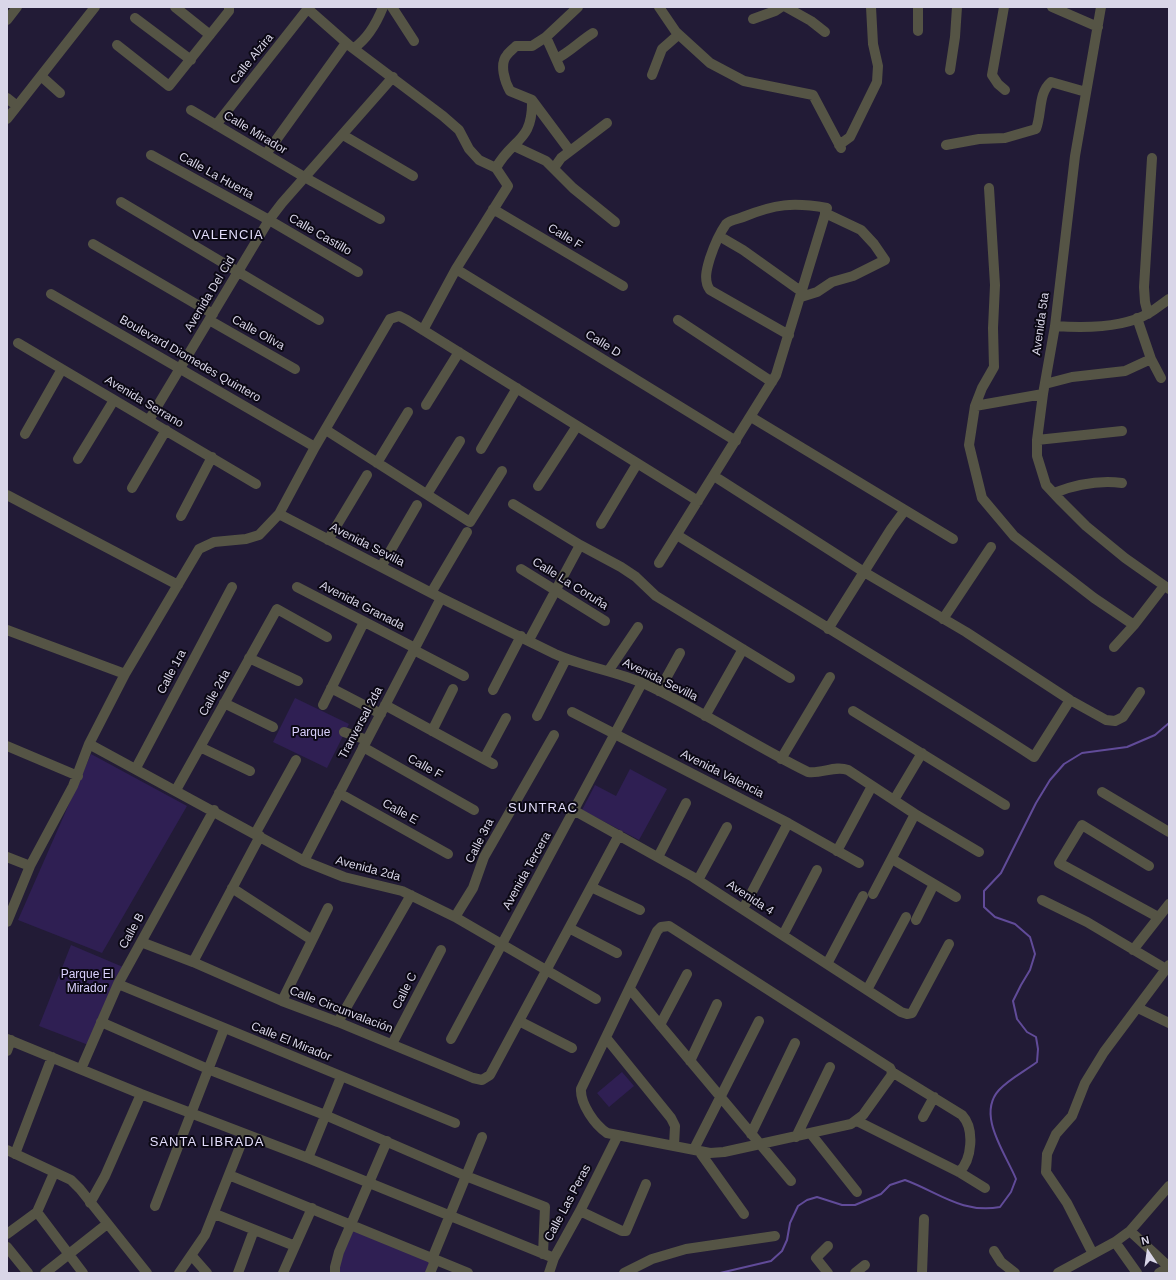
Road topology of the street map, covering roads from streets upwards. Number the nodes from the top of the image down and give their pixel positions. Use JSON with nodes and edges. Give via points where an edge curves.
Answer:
{"nodes":[{"id":1,"x":17,"y":7,"type":"edge"},
{"id":2,"x":95,"y":7,"type":"edge"},
{"id":3,"x":175,"y":7,"type":"edge"},
{"id":4,"x":230,"y":7,"type":"edge"},
{"id":5,"x":383,"y":7,"type":"edge"},
{"id":6,"x":392,"y":7,"type":"edge"},
{"id":7,"x":578,"y":7,"type":"edge"},
{"id":8,"x":659,"y":7,"type":"edge"},
{"id":9,"x":781,"y":7,"type":"edge"},
{"id":10,"x":786,"y":7,"type":"edge"},
{"id":11,"x":871,"y":7,"type":"edge"},
{"id":12,"x":918,"y":7,"type":"edge"},
{"id":13,"x":957,"y":7,"type":"edge"},
{"id":14,"x":1004,"y":7,"type":"edge"},
{"id":15,"x":1052,"y":7,"type":"edge"},
{"id":16,"x":1101,"y":7,"type":"edge"},
{"id":17,"x":309,"y":8,"type":"edge"},
{"id":18,"x":135,"y":18,"type":"dead end"},
{"id":19,"x":753,"y":19,"type":"dead end"},
{"id":20,"x":7,"y":20,"type":"edge"},
{"id":21,"x":1098,"y":27,"type":"junction"},
{"id":22,"x":918,"y":31,"type":"dead end"},
{"id":23,"x":825,"y":32,"type":"dead end"},
{"id":24,"x":593,"y":33,"type":"dead end"},
{"id":25,"x":210,"y":34,"type":"junction"},
{"id":26,"x":678,"y":35,"type":"junction"},
{"id":27,"x":546,"y":37,"type":"junction"},
{"id":28,"x":414,"y":41,"type":"dead end"},
{"id":29,"x":116,"y":45,"type":"dead end"},
{"id":30,"x":350,"y":45,"type":"junction"},
{"id":31,"x":191,"y":60,"type":"junction"},
{"id":32,"x":950,"y":70,"type":"dead end"},
{"id":33,"x":40,"y":76,"type":"junction"},
{"id":34,"x":652,"y":76,"type":"dead end"},
{"id":35,"x":393,"y":77,"type":"junction"},
{"id":36,"x":1005,"y":90,"type":"dead end"},
{"id":37,"x":1086,"y":92,"type":"junction"},
{"id":38,"x":60,"y":93,"type":"dead end"},
{"id":39,"x":7,"y":98,"type":"edge"},
{"id":40,"x":532,"y":100,"type":"junction"},
{"id":41,"x":17,"y":106,"type":"junction"},
{"id":42,"x":191,"y":110,"type":"dead end"},
{"id":43,"x":7,"y":119,"type":"edge"},
{"id":44,"x":607,"y":123,"type":"dead end"},
{"id":45,"x":216,"y":125,"type":"junction"},
{"id":46,"x":343,"y":135,"type":"junction"},
{"id":47,"x":946,"y":145,"type":"dead end"},
{"id":48,"x":514,"y":146,"type":"junction"},
{"id":49,"x":570,"y":151,"type":"junction"},
{"id":50,"x":266,"y":154,"type":"junction"},
{"id":51,"x":151,"y":155,"type":"dead end"},
{"id":52,"x":1152,"y":158,"type":"dead end"},
{"id":53,"x":496,"y":168,"type":"junction"},
{"id":54,"x":554,"y":168,"type":"junction"},
{"id":55,"x":413,"y":176,"type":"dead end"},
{"id":56,"x":306,"y":178,"type":"junction"},
{"id":57,"x":989,"y":188,"type":"dead end"},
{"id":58,"x":120,"y":202,"type":"dead end"},
{"id":59,"x":493,"y":209,"type":"junction"},
{"id":60,"x":825,"y":213,"type":"junction"},
{"id":61,"x":380,"y":219,"type":"dead end"},
{"id":62,"x":269,"y":220,"type":"junction"},
{"id":63,"x":615,"y":222,"type":"dead end"},
{"id":64,"x":719,"y":236,"type":"junction"},
{"id":65,"x":92,"y":244,"type":"dead end"},
{"id":66,"x":456,"y":269,"type":"junction"},
{"id":67,"x":238,"y":272,"type":"junction"},
{"id":68,"x":358,"y":272,"type":"dead end"},
{"id":69,"x":623,"y":286,"type":"dead end"},
{"id":70,"x":51,"y":294,"type":"dead end"},
{"id":71,"x":801,"y":294,"type":"junction"},
{"id":72,"x":1169,"y":298,"type":"edge"},
{"id":73,"x":1148,"y":314,"type":"junction"},
{"id":74,"x":211,"y":317,"type":"junction"},
{"id":75,"x":1137,"y":318,"type":"junction"},
{"id":76,"x":319,"y":320,"type":"dead end"},
{"id":77,"x":678,"y":320,"type":"dead end"},
{"id":78,"x":1055,"y":326,"type":"junction"},
{"id":79,"x":423,"y":330,"type":"junction"},
{"id":80,"x":789,"y":335,"type":"junction"},
{"id":81,"x":18,"y":342,"type":"dead end"},
{"id":82,"x":459,"y":352,"type":"junction"},
{"id":83,"x":1151,"y":359,"type":"junction"},
{"id":84,"x":62,"y":369,"type":"junction"},
{"id":85,"x":180,"y":369,"type":"junction"},
{"id":86,"x":295,"y":369,"type":"dead end"},
{"id":87,"x":1161,"y":378,"type":"dead end"},
{"id":88,"x":772,"y":382,"type":"junction"},
{"id":89,"x":1045,"y":384,"type":"junction"},
{"id":90,"x":517,"y":388,"type":"junction"},
{"id":91,"x":1043,"y":394,"type":"junction"},
{"id":92,"x":114,"y":400,"type":"junction"},
{"id":93,"x":426,"y":405,"type":"dead end"},
{"id":94,"x":975,"y":406,"type":"junction"},
{"id":95,"x":408,"y":412,"type":"dead end"},
{"id":96,"x":751,"y":417,"type":"junction"},
{"id":97,"x":149,"y":420,"type":"junction"},
{"id":98,"x":577,"y":426,"type":"junction"},
{"id":99,"x":166,"y":430,"type":"junction"},
{"id":100,"x":326,"y":430,"type":"junction"},
{"id":101,"x":1122,"y":431,"type":"dead end"},
{"id":102,"x":25,"y":434,"type":"dead end"},
{"id":103,"x":299,"y":438,"type":"junction"},
{"id":104,"x":1037,"y":440,"type":"junction"},
{"id":105,"x":460,"y":441,"type":"dead end"},
{"id":106,"x":736,"y":441,"type":"junction"},
{"id":107,"x":315,"y":447,"type":"junction"},
{"id":108,"x":481,"y":449,"type":"dead end"},
{"id":109,"x":212,"y":457,"type":"junction"},
{"id":110,"x":78,"y":459,"type":"dead end"},
{"id":111,"x":377,"y":463,"type":"junction"},
{"id":112,"x":637,"y":464,"type":"junction"},
{"id":113,"x":502,"y":470,"type":"dead end"},
{"id":114,"x":367,"y":475,"type":"dead end"},
{"id":115,"x":714,"y":476,"type":"junction"},
{"id":116,"x":1122,"y":483,"type":"dead end"},
{"id":117,"x":256,"y":484,"type":"dead end"},
{"id":118,"x":538,"y":486,"type":"dead end"},
{"id":119,"x":132,"y":488,"type":"dead end"},
{"id":120,"x":292,"y":490,"type":"junction"},
{"id":121,"x":427,"y":494,"type":"junction"},
{"id":122,"x":1054,"y":494,"type":"junction"},
{"id":123,"x":7,"y":495,"type":"edge"},
{"id":124,"x":698,"y":501,"type":"junction"},
{"id":125,"x":513,"y":504,"type":"dead end"},
{"id":126,"x":418,"y":505,"type":"dead end"},
{"id":127,"x":905,"y":510,"type":"junction"},
{"id":128,"x":279,"y":514,"type":"junction"},
{"id":129,"x":181,"y":516,"type":"dead end"},
{"id":130,"x":601,"y":524,"type":"dead end"},
{"id":131,"x":467,"y":532,"type":"dead end"},
{"id":132,"x":677,"y":535,"type":"junction"},
{"id":133,"x":953,"y":539,"type":"dead end"},
{"id":134,"x":328,"y":540,"type":"junction"},
{"id":135,"x":580,"y":545,"type":"junction"},
{"id":136,"x":991,"y":547,"type":"dead end"},
{"id":137,"x":658,"y":563,"type":"dead end"},
{"id":138,"x":381,"y":567,"type":"junction"},
{"id":139,"x":521,"y":569,"type":"dead end"},
{"id":140,"x":864,"y":572,"type":"junction"},
{"id":141,"x":178,"y":585,"type":"junction"},
{"id":142,"x":232,"y":587,"type":"dead end"},
{"id":143,"x":297,"y":587,"type":"dead end"},
{"id":144,"x":1167,"y":588,"type":"edge"},
{"id":145,"x":557,"y":590,"type":"junction"},
{"id":146,"x":431,"y":593,"type":"junction"},
{"id":147,"x":441,"y":598,"type":"junction"},
{"id":148,"x":943,"y":619,"type":"junction"},
{"id":149,"x":605,"y":621,"type":"dead end"},
{"id":150,"x":364,"y":622,"type":"junction"},
{"id":151,"x":1134,"y":625,"type":"junction"},
{"id":152,"x":638,"y":627,"type":"dead end"},
{"id":153,"x":828,"y":629,"type":"junction"},
{"id":154,"x":7,"y":630,"type":"edge"},
{"id":155,"x":327,"y":637,"type":"dead end"},
{"id":156,"x":525,"y":638,"type":"junction"},
{"id":157,"x":1114,"y":648,"type":"dead end"},
{"id":158,"x":414,"y":649,"type":"junction"},
{"id":159,"x":743,"y":649,"type":"junction"},
{"id":160,"x":680,"y":653,"type":"dead end"},
{"id":161,"x":249,"y":658,"type":"junction"},
{"id":162,"x":566,"y":659,"type":"junction"},
{"id":163,"x":609,"y":670,"type":"junction"},
{"id":164,"x":125,"y":674,"type":"junction"},
{"id":165,"x":464,"y":676,"type":"dead end"},
{"id":166,"x":830,"y":677,"type":"dead end"},
{"id":167,"x":790,"y":678,"type":"dead end"},
{"id":168,"x":298,"y":682,"type":"dead end"},
{"id":169,"x":642,"y":683,"type":"junction"},
{"id":170,"x":331,"y":688,"type":"junction"},
{"id":171,"x":453,"y":689,"type":"dead end"},
{"id":172,"x":493,"y":690,"type":"dead end"},
{"id":173,"x":659,"y":691,"type":"junction"},
{"id":174,"x":1140,"y":692,"type":"dead end"},
{"id":175,"x":1070,"y":700,"type":"junction"},
{"id":176,"x":224,"y":703,"type":"junction"},
{"id":177,"x":323,"y":705,"type":"dead end"},
{"id":178,"x":383,"y":710,"type":"junction"},
{"id":179,"x":853,"y":711,"type":"dead end"},
{"id":180,"x":572,"y":712,"type":"dead end"},
{"id":181,"x":537,"y":716,"type":"dead end"},
{"id":182,"x":705,"y":716,"type":"junction"},
{"id":183,"x":506,"y":718,"type":"dead end"},
{"id":184,"x":273,"y":727,"type":"dead end"},
{"id":185,"x":432,"y":731,"type":"junction"},
{"id":186,"x":344,"y":732,"type":"dead end"},
{"id":187,"x":615,"y":734,"type":"junction"},
{"id":188,"x":554,"y":735,"type":"dead end"},
{"id":189,"x":89,"y":744,"type":"junction"},
{"id":190,"x":365,"y":744,"type":"junction"},
{"id":191,"x":7,"y":746,"type":"edge"},
{"id":192,"x":200,"y":747,"type":"junction"},
{"id":193,"x":922,"y":752,"type":"junction"},
{"id":194,"x":781,"y":759,"type":"junction"},
{"id":195,"x":296,"y":760,"type":"dead end"},
{"id":196,"x":136,"y":768,"type":"junction"},
{"id":197,"x":250,"y":771,"type":"dead end"},
{"id":198,"x":78,"y":776,"type":"junction"},
{"id":199,"x":872,"y":786,"type":"junction"},
{"id":200,"x":176,"y":790,"type":"junction"},
{"id":201,"x":1102,"y":792,"type":"dead end"},
{"id":202,"x":339,"y":793,"type":"junction"},
{"id":203,"x":894,"y":800,"type":"junction"},
{"id":204,"x":686,"y":803,"type":"dead end"},
{"id":205,"x":1005,"y":806,"type":"dead end"},
{"id":206,"x":214,"y":810,"type":"junction"},
{"id":207,"x":474,"y":810,"type":"dead end"},
{"id":208,"x":575,"y":811,"type":"junction"},
{"id":209,"x":915,"y":814,"type":"junction"},
{"id":210,"x":788,"y":823,"type":"junction"},
{"id":211,"x":727,"y":827,"type":"dead end"},
{"id":212,"x":1169,"y":832,"type":"edge"},
{"id":213,"x":257,"y":835,"type":"junction"},
{"id":214,"x":619,"y":835,"type":"junction"},
{"id":215,"x":837,"y":851,"type":"junction"},
{"id":216,"x":979,"y":852,"type":"dead end"},
{"id":217,"x":448,"y":854,"type":"dead end"},
{"id":218,"x":7,"y":857,"type":"edge"},
{"id":219,"x":658,"y":857,"type":"junction"},
{"id":220,"x":892,"y":859,"type":"junction"},
{"id":221,"x":304,"y":861,"type":"junction"},
{"id":222,"x":859,"y":863,"type":"dead end"},
{"id":223,"x":30,"y":866,"type":"junction"},
{"id":224,"x":1149,"y":866,"type":"dead end"},
{"id":225,"x":817,"y":870,"type":"dead end"},
{"id":226,"x":698,"y":880,"type":"junction"},
{"id":227,"x":934,"y":884,"type":"junction"},
{"id":228,"x":591,"y":886,"type":"junction"},
{"id":229,"x":232,"y":888,"type":"junction"},
{"id":230,"x":873,"y":894,"type":"dead end"},
{"id":231,"x":411,"y":895,"type":"junction"},
{"id":232,"x":863,"y":896,"type":"dead end"},
{"id":233,"x":956,"y":897,"type":"dead end"},
{"id":234,"x":1042,"y":900,"type":"dead end"},
{"id":235,"x":1169,"y":904,"type":"edge"},
{"id":236,"x":328,"y":908,"type":"dead end"},
{"id":237,"x":743,"y":909,"type":"junction"},
{"id":238,"x":640,"y":910,"type":"dead end"},
{"id":239,"x":455,"y":916,"type":"junction"},
{"id":240,"x":1158,"y":917,"type":"junction"},
{"id":241,"x":7,"y":922,"type":"edge"},
{"id":242,"x":569,"y":928,"type":"junction"},
{"id":243,"x":783,"y":935,"type":"junction"},
{"id":244,"x":312,"y":940,"type":"junction"},
{"id":245,"x":141,"y":942,"type":"junction"},
{"id":246,"x":503,"y":943,"type":"junction"},
{"id":247,"x":949,"y":944,"type":"dead end"},
{"id":248,"x":441,"y":950,"type":"dead end"},
{"id":249,"x":1133,"y":950,"type":"junction"},
{"id":250,"x":617,"y":953,"type":"dead end"},
{"id":251,"x":193,"y":962,"type":"junction"},
{"id":252,"x":827,"y":964,"type":"junction"},
{"id":253,"x":1168,"y":967,"type":"edge"},
{"id":254,"x":546,"y":969,"type":"junction"},
{"id":255,"x":687,"y":974,"type":"dead end"},
{"id":256,"x":118,"y":984,"type":"junction"},
{"id":257,"x":630,"y":989,"type":"junction"},
{"id":258,"x":867,"y":990,"type":"junction"},
{"id":259,"x":596,"y":999,"type":"dead end"},
{"id":260,"x":282,"y":1001,"type":"junction"},
{"id":261,"x":717,"y":1004,"type":"dead end"},
{"id":262,"x":1138,"y":1008,"type":"junction"},
{"id":263,"x":519,"y":1020,"type":"junction"},
{"id":264,"x":759,"y":1021,"type":"dead end"},
{"id":265,"x":101,"y":1022,"type":"junction"},
{"id":266,"x":338,"y":1022,"type":"junction"},
{"id":267,"x":1169,"y":1023,"type":"edge"},
{"id":268,"x":660,"y":1025,"type":"junction"},
{"id":269,"x":224,"y":1029,"type":"junction"},
{"id":270,"x":9,"y":1039,"type":"edge"},
{"id":271,"x":451,"y":1039,"type":"dead end"},
{"id":272,"x":607,"y":1039,"type":"junction"},
{"id":273,"x":795,"y":1043,"type":"dead end"},
{"id":274,"x":392,"y":1044,"type":"junction"},
{"id":275,"x":572,"y":1048,"type":"dead end"},
{"id":276,"x":7,"y":1051,"type":"edge"},
{"id":277,"x":52,"y":1057,"type":"junction"},
{"id":278,"x":690,"y":1060,"type":"junction"},
{"id":279,"x":830,"y":1067,"type":"dead end"},
{"id":280,"x":81,"y":1069,"type":"junction"},
{"id":281,"x":208,"y":1069,"type":"junction"},
{"id":282,"x":892,"y":1072,"type":"junction"},
{"id":283,"x":341,"y":1077,"type":"junction"},
{"id":284,"x":141,"y":1094,"type":"junction"},
{"id":285,"x":720,"y":1097,"type":"junction"},
{"id":286,"x":934,"y":1097,"type":"junction"},
{"id":287,"x":191,"y":1114,"type":"junction"},
{"id":288,"x":325,"y":1115,"type":"junction"},
{"id":289,"x":923,"y":1116,"type":"dead end"},
{"id":290,"x":857,"y":1121,"type":"junction"},
{"id":291,"x":455,"y":1123,"type":"dead end"},
{"id":292,"x":607,"y":1132,"type":"junction"},
{"id":293,"x":245,"y":1134,"type":"junction"},
{"id":294,"x":751,"y":1134,"type":"junction"},
{"id":295,"x":811,"y":1134,"type":"junction"},
{"id":296,"x":618,"y":1135,"type":"junction"},
{"id":297,"x":482,"y":1137,"type":"dead end"},
{"id":298,"x":796,"y":1137,"type":"junction"},
{"id":299,"x":387,"y":1141,"type":"junction"},
{"id":300,"x":760,"y":1145,"type":"junction"},
{"id":301,"x":612,"y":1146,"type":"junction"},
{"id":302,"x":674,"y":1146,"type":"junction"},
{"id":303,"x":697,"y":1150,"type":"junction"},
{"id":304,"x":11,"y":1152,"type":"edge"},
{"id":305,"x":308,"y":1158,"type":"junction"},
{"id":306,"x":54,"y":1172,"type":"junction"},
{"id":307,"x":959,"y":1172,"type":"junction"},
{"id":308,"x":229,"y":1175,"type":"junction"},
{"id":309,"x":466,"y":1176,"type":"junction"},
{"id":310,"x":791,"y":1181,"type":"dead end"},
{"id":311,"x":370,"y":1184,"type":"junction"},
{"id":312,"x":646,"y":1184,"type":"dead end"},
{"id":313,"x":1169,"y":1186,"type":"edge"},
{"id":314,"x":985,"y":1188,"type":"dead end"},
{"id":315,"x":856,"y":1192,"type":"dead end"},
{"id":316,"x":90,"y":1203,"type":"junction"},
{"id":317,"x":155,"y":1206,"type":"dead end"},
{"id":318,"x":312,"y":1208,"type":"junction"},
{"id":319,"x":580,"y":1211,"type":"junction"},
{"id":320,"x":37,"y":1212,"type":"junction"},
{"id":321,"x":215,"y":1214,"type":"junction"},
{"id":322,"x":744,"y":1214,"type":"dead end"},
{"id":323,"x":450,"y":1215,"type":"junction"},
{"id":324,"x":924,"y":1219,"type":"dead end"},
{"id":325,"x":107,"y":1224,"type":"junction"},
{"id":326,"x":351,"y":1226,"type":"junction"},
{"id":327,"x":254,"y":1230,"type":"junction"},
{"id":328,"x":1130,"y":1231,"type":"junction"},
{"id":329,"x":7,"y":1234,"type":"edge"},
{"id":330,"x":775,"y":1236,"type":"dead end"},
{"id":331,"x":1116,"y":1242,"type":"junction"},
{"id":332,"x":295,"y":1246,"type":"junction"},
{"id":333,"x":828,"y":1246,"type":"dead end"},
{"id":334,"x":7,"y":1247,"type":"edge"},
{"id":335,"x":994,"y":1251,"type":"dead end"},
{"id":336,"x":69,"y":1254,"type":"junction"},
{"id":337,"x":543,"y":1254,"type":"junction"},
{"id":338,"x":1093,"y":1254,"type":"junction"},
{"id":339,"x":192,"y":1256,"type":"junction"},
{"id":340,"x":554,"y":1258,"type":"junction"},
{"id":341,"x":434,"y":1260,"type":"junction"},
{"id":342,"x":865,"y":1265,"type":"dead end"},
{"id":343,"x":1168,"y":1265,"type":"edge"},
{"id":344,"x":28,"y":1273,"type":"edge"},
{"id":345,"x":45,"y":1273,"type":"edge"},
{"id":346,"x":83,"y":1273,"type":"edge"},
{"id":347,"x":147,"y":1273,"type":"edge"},
{"id":348,"x":179,"y":1273,"type":"edge"},
{"id":349,"x":207,"y":1273,"type":"edge"},
{"id":350,"x":238,"y":1273,"type":"edge"},
{"id":351,"x":283,"y":1273,"type":"edge"},
{"id":352,"x":335,"y":1273,"type":"edge"},
{"id":353,"x":430,"y":1273,"type":"edge"},
{"id":354,"x":468,"y":1273,"type":"edge"},
{"id":355,"x":548,"y":1273,"type":"edge"},
{"id":356,"x":624,"y":1273,"type":"edge"},
{"id":357,"x":828,"y":1273,"type":"edge"},
{"id":358,"x":855,"y":1273,"type":"edge"},
{"id":359,"x":922,"y":1273,"type":"edge"},
{"id":360,"x":1015,"y":1273,"type":"edge"},
{"id":361,"x":1058,"y":1273,"type":"edge"},
{"id":362,"x":1137,"y":1273,"type":"edge"},
{"id":363,"x":1160,"y":1273,"type":"edge"}],
"edges":[{"from":1,"to":20,"type":"street"},
{"from":2,"to":33,"type":"street"},
{"from":3,"to":25,"type":"street"},
{"from":4,"to":25,"type":"street"},
{"from":5,"to":30,"type":"street","via":[[377,22],[360,44]]},
{"from":6,"to":28,"type":"street"},
{"from":7,"to":27,"type":"street"},
{"from":8,"to":26,"type":"street"},
{"from":9,"to":19,"type":"street"},
{"from":10,"to":23,"type":"street"},
{"from":11,"to":26,"type":"street","via":[[873,44],[878,66],[876,82],[850,137],[840,147],[813,95],[744,81],[710,63]]},
{"from":12,"to":22,"type":"street"},
{"from":13,"to":32,"type":"street"},
{"from":14,"to":36,"type":"street","via":[[992,75]]},
{"from":15,"to":21,"type":"street"},
{"from":16,"to":21,"type":"street","name":"Avenida 5ta"},
{"from":17,"to":30,"type":"street"},
{"from":17,"to":45,"type":"street","name":"Calle Alzira"},
{"from":18,"to":31,"type":"street"},
{"from":21,"to":37,"type":"street","name":"Avenida 5ta"},
{"from":24,"to":27,"type":"street","via":[[577,43],[558,63]]},
{"from":25,"to":31,"type":"street"},
{"from":26,"to":34,"type":"street","via":[[662,49]]},
{"from":27,"to":40,"type":"street","via":[[532,46],[516,46],[505,56],[504,73],[510,91]]},
{"from":29,"to":31,"type":"street","via":[[170,86]]},
{"from":30,"to":35,"type":"street"},
{"from":30,"to":50,"type":"street"},
{"from":33,"to":38,"type":"street"},
{"from":33,"to":41,"type":"street"},
{"from":35,"to":46,"type":"street","name":"Avenida Del Cid"},
{"from":35,"to":53,"type":"street","via":[[459,130],[469,149],[479,160]]},
{"from":37,"to":47,"type":"street","via":[[1051,82],[1040,105],[1036,129],[1005,138],[979,139]]},
{"from":37,"to":78,"type":"street","name":"Avenida 5ta","via":[[1075,156]]},
{"from":39,"to":41,"type":"street"},
{"from":40,"to":48,"type":"street","via":[[530,126]]},
{"from":40,"to":49,"type":"street"},
{"from":41,"to":43,"type":"street"},
{"from":42,"to":45,"type":"street","name":"Calle Mirador"},
{"from":44,"to":49,"type":"street"},
{"from":45,"to":50,"type":"street","name":"Calle Mirador"},
{"from":46,"to":55,"type":"street"},
{"from":46,"to":56,"type":"street","name":"Avenida Del Cid"},
{"from":48,"to":53,"type":"street","via":[[503,155]]},
{"from":48,"to":54,"type":"street","via":[[540,157]]},
{"from":49,"to":54,"type":"street"},
{"from":50,"to":56,"type":"street","name":"Calle Mirador"},
{"from":51,"to":62,"type":"street","name":"Calle La Huerta"},
{"from":52,"to":73,"type":"street","via":[[1144,287]]},
{"from":53,"to":59,"type":"street","via":[[508,186]]},
{"from":54,"to":63,"type":"street","via":[[573,188]]},
{"from":56,"to":61,"type":"street","name":"Calle Mirador"},
{"from":56,"to":62,"type":"street","name":"Avenida Del Cid"},
{"from":57,"to":94,"type":"street","via":[[995,285],[994,367]]},
{"from":58,"to":67,"type":"street"},
{"from":59,"to":66,"type":"street"},
{"from":59,"to":69,"type":"street","name":"Calle F"},
{"from":60,"to":64,"type":"street","via":[[827,208],[801,203],[767,207],[727,223]]},
{"from":60,"to":71,"type":"street"},
{"from":60,"to":71,"type":"street","via":[[861,230],[885,260],[853,276],[832,282],[817,292]]},
{"from":62,"to":67,"type":"street","name":"Avenida Del Cid"},
{"from":62,"to":68,"type":"street","name":"Calle Castillo"},
{"from":64,"to":71,"type":"street","via":[[744,250]]},
{"from":64,"to":80,"type":"street","via":[[706,274],[707,286]]},
{"from":65,"to":74,"type":"street","name":"Calle Oliva"},
{"from":66,"to":79,"type":"street"},
{"from":66,"to":106,"type":"street","name":"Calle D"},
{"from":67,"to":74,"type":"street","name":"Avenida Del Cid"},
{"from":67,"to":76,"type":"street"},
{"from":70,"to":85,"type":"street","name":"Boulevard Diomedes Quintero"},
{"from":71,"to":80,"type":"street"},
{"from":72,"to":73,"type":"street"},
{"from":73,"to":75,"type":"street"},
{"from":74,"to":85,"type":"street","name":"Avenida Del Cid"},
{"from":74,"to":86,"type":"street","name":"Calle Oliva"},
{"from":75,"to":78,"type":"street","via":[[1084,328]]},
{"from":75,"to":83,"type":"street"},
{"from":77,"to":88,"type":"street"},
{"from":78,"to":89,"type":"street","name":"Avenida 5ta"},
{"from":79,"to":82,"type":"street"},
{"from":79,"to":100,"type":"street","via":[[399,316],[390,319]]},
{"from":80,"to":88,"type":"street"},
{"from":81,"to":84,"type":"street","name":"Avenida Serrano"},
{"from":82,"to":90,"type":"street"},
{"from":82,"to":93,"type":"street"},
{"from":83,"to":87,"type":"street"},
{"from":83,"to":89,"type":"street","via":[[1125,371],[1072,377]]},
{"from":84,"to":92,"type":"street","name":"Avenida Serrano"},
{"from":84,"to":102,"type":"street"},
{"from":85,"to":97,"type":"street","name":"Avenida Del Cid"},
{"from":85,"to":103,"type":"street","name":"Boulevard Diomedes Quintero"},
{"from":88,"to":96,"type":"street"},
{"from":89,"to":91,"type":"street","name":"Avenida 5ta"},
{"from":90,"to":98,"type":"street"},
{"from":90,"to":108,"type":"street"},
{"from":91,"to":94,"type":"street"},
{"from":91,"to":104,"type":"street","name":"Avenida 5ta"},
{"from":92,"to":97,"type":"street","name":"Avenida Serrano"},
{"from":92,"to":110,"type":"street"},
{"from":94,"to":151,"type":"street","via":[[969,445],[982,498],[1014,536],[1094,598]]},
{"from":95,"to":111,"type":"street"},
{"from":96,"to":106,"type":"street"},
{"from":96,"to":127,"type":"street"},
{"from":97,"to":99,"type":"street","name":"Avenida Serrano"},
{"from":98,"to":112,"type":"street"},
{"from":98,"to":118,"type":"street"},
{"from":99,"to":109,"type":"street","name":"Avenida Serrano"},
{"from":99,"to":119,"type":"street"},
{"from":100,"to":107,"type":"street"},
{"from":100,"to":111,"type":"street"},
{"from":101,"to":104,"type":"street"},
{"from":103,"to":107,"type":"street","name":"Boulevard Diomedes Quintero"},
{"from":103,"to":120,"type":"street","via":[[305,451],[291,480]]},
{"from":104,"to":122,"type":"street","name":"Avenida 5ta","via":[[1037,456],[1042,473],[1046,485]]},
{"from":105,"to":121,"type":"street"},
{"from":106,"to":115,"type":"street"},
{"from":107,"to":120,"type":"street"},
{"from":109,"to":117,"type":"street","name":"Avenida Serrano"},
{"from":109,"to":129,"type":"street"},
{"from":111,"to":121,"type":"street"},
{"from":112,"to":124,"type":"street"},
{"from":112,"to":130,"type":"street"},
{"from":113,"to":121,"type":"street","via":[[470,522]]},
{"from":114,"to":134,"type":"street"},
{"from":115,"to":124,"type":"street"},
{"from":115,"to":140,"type":"street"},
{"from":116,"to":122,"type":"street","via":[[1085,483]]},
{"from":120,"to":128,"type":"street"},
{"from":122,"to":144,"type":"street","name":"Avenida 5ta","via":[[1086,526],[1124,558]]},
{"from":123,"to":141,"type":"street"},
{"from":124,"to":132,"type":"street"},
{"from":125,"to":135,"type":"street"},
{"from":126,"to":138,"type":"street"},
{"from":127,"to":133,"type":"street"},
{"from":127,"to":140,"type":"street"},
{"from":128,"to":134,"type":"street","name":"Avenida Sevilla"},
{"from":128,"to":141,"type":"street","via":[[259,535],[214,542],[199,549]]},
{"from":131,"to":146,"type":"street"},
{"from":132,"to":137,"type":"street"},
{"from":132,"to":153,"type":"street"},
{"from":134,"to":138,"type":"street","name":"Avenida Sevilla"},
{"from":135,"to":145,"type":"street"},
{"from":135,"to":159,"type":"street","via":[[621,567],[656,596]]},
{"from":136,"to":148,"type":"street"},
{"from":138,"to":146,"type":"street","name":"Avenida Sevilla"},
{"from":139,"to":145,"type":"street","name":"Calle La Coruña"},
{"from":140,"to":148,"type":"street"},
{"from":140,"to":153,"type":"street"},
{"from":141,"to":164,"type":"street"},
{"from":142,"to":196,"type":"street","name":"Calle 1ra"},
{"from":143,"to":150,"type":"street","name":"Avenida Granada"},
{"from":144,"to":151,"type":"street"},
{"from":145,"to":149,"type":"street","name":"Calle La Coruña"},
{"from":145,"to":156,"type":"street"},
{"from":146,"to":147,"type":"street","name":"Avenida Sevilla"},
{"from":147,"to":156,"type":"street","name":"Avenida Sevilla"},
{"from":147,"to":158,"type":"street","name":"Tranversal 2da"},
{"from":148,"to":175,"type":"street"},
{"from":150,"to":158,"type":"street","name":"Avenida Granada"},
{"from":150,"to":170,"type":"street"},
{"from":151,"to":157,"type":"street"},
{"from":152,"to":163,"type":"street"},
{"from":153,"to":175,"type":"street","via":[[926,687],[1034,757]]},
{"from":154,"to":164,"type":"street"},
{"from":155,"to":161,"type":"street","name":"Calle 2da","via":[[276,609]]},
{"from":156,"to":162,"type":"street","name":"Avenida Sevilla"},
{"from":156,"to":172,"type":"street"},
{"from":158,"to":165,"type":"street","name":"Avenida Granada"},
{"from":158,"to":178,"type":"street","name":"Tranversal 2da"},
{"from":159,"to":167,"type":"street"},
{"from":159,"to":182,"type":"street"},
{"from":160,"to":173,"type":"street"},
{"from":161,"to":168,"type":"street"},
{"from":161,"to":176,"type":"street","name":"Calle 2da"},
{"from":162,"to":163,"type":"street","name":"Avenida Sevilla"},
{"from":162,"to":181,"type":"street"},
{"from":163,"to":169,"type":"street","name":"Avenida Sevilla"},
{"from":164,"to":189,"type":"street"},
{"from":166,"to":194,"type":"street"},
{"from":169,"to":173,"type":"street","name":"Avenida Sevilla"},
{"from":169,"to":187,"type":"street","name":"Avenida Tercera"},
{"from":170,"to":177,"type":"street"},
{"from":170,"to":178,"type":"street"},
{"from":171,"to":185,"type":"street"},
{"from":173,"to":182,"type":"street","name":"Avenida Sevilla"},
{"from":174,"to":175,"type":"street","via":[[1123,717],[1115,721],[1106,720]]},
{"from":176,"to":184,"type":"street"},
{"from":176,"to":192,"type":"street","name":"Calle 2da"},
{"from":178,"to":185,"type":"street"},
{"from":178,"to":190,"type":"street","name":"Tranversal 2da"},
{"from":179,"to":193,"type":"street"},
{"from":180,"to":187,"type":"street","name":"Avenida Valencia"},
{"from":182,"to":194,"type":"street","name":"Avenida Sevilla"},
{"from":183,"to":185,"type":"street","via":[[489,762]]},
{"from":186,"to":190,"type":"street","name":"Calle F"},
{"from":187,"to":208,"type":"street","name":"Avenida Tercera"},
{"from":187,"to":210,"type":"street","name":"Avenida Valencia"},
{"from":188,"to":239,"type":"street","name":"Calle 3ra","via":[[484,857],[473,888]]},
{"from":189,"to":196,"type":"street","name":"Avenida 2da"},
{"from":189,"to":198,"type":"street"},
{"from":190,"to":202,"type":"street","name":"Tranversal 2da"},
{"from":190,"to":207,"type":"street","name":"Calle F"},
{"from":191,"to":198,"type":"street"},
{"from":192,"to":197,"type":"street"},
{"from":192,"to":200,"type":"street","name":"Calle 2da"},
{"from":193,"to":203,"type":"street"},
{"from":193,"to":205,"type":"street"},
{"from":194,"to":199,"type":"street","name":"Avenida Sevilla","via":[[814,773],[842,768]]},
{"from":195,"to":213,"type":"street"},
{"from":196,"to":200,"type":"street","name":"Avenida 2da"},
{"from":198,"to":223,"type":"street"},
{"from":199,"to":203,"type":"street","name":"Avenida Sevilla"},
{"from":199,"to":215,"type":"street"},
{"from":200,"to":206,"type":"street","name":"Avenida 2da"},
{"from":201,"to":212,"type":"street"},
{"from":202,"to":217,"type":"street","name":"Calle E"},
{"from":202,"to":221,"type":"street","name":"Tranversal 2da"},
{"from":203,"to":209,"type":"street","name":"Avenida Sevilla"},
{"from":204,"to":219,"type":"street"},
{"from":206,"to":213,"type":"street","name":"Avenida 2da"},
{"from":206,"to":245,"type":"street","name":"Calle B"},
{"from":208,"to":214,"type":"street","name":"Avenida 4"},
{"from":208,"to":246,"type":"street","name":"Avenida Tercera"},
{"from":209,"to":216,"type":"street","name":"Avenida Sevilla"},
{"from":209,"to":220,"type":"street"},
{"from":210,"to":215,"type":"street","name":"Avenida Valencia"},
{"from":210,"to":237,"type":"street"},
{"from":211,"to":226,"type":"street"},
{"from":213,"to":221,"type":"street","name":"Avenida 2da"},
{"from":213,"to":229,"type":"street"},
{"from":214,"to":219,"type":"street","name":"Avenida 4"},
{"from":214,"to":228,"type":"street"},
{"from":215,"to":222,"type":"street","name":"Avenida Valencia"},
{"from":218,"to":223,"type":"street"},
{"from":219,"to":226,"type":"street","name":"Avenida 4"},
{"from":220,"to":227,"type":"street"},
{"from":220,"to":230,"type":"street"},
{"from":221,"to":231,"type":"street","name":"Avenida 2da","via":[[344,877]]},
{"from":223,"to":241,"type":"street"},
{"from":224,"to":240,"type":"street","via":[[1082,825],[1059,863]]},
{"from":225,"to":243,"type":"street"},
{"from":226,"to":237,"type":"street","name":"Avenida 4"},
{"from":227,"to":233,"type":"street"},
{"from":227,"to":258,"type":"street"},
{"from":228,"to":238,"type":"street"},
{"from":228,"to":242,"type":"street"},
{"from":229,"to":244,"type":"street"},
{"from":229,"to":251,"type":"street"},
{"from":231,"to":239,"type":"street","name":"Avenida 2da"},
{"from":231,"to":266,"type":"street"},
{"from":232,"to":252,"type":"street"},
{"from":234,"to":249,"type":"street","via":[[1088,922]]},
{"from":235,"to":240,"type":"street"},
{"from":236,"to":244,"type":"street"},
{"from":237,"to":243,"type":"street","name":"Avenida 4"},
{"from":239,"to":246,"type":"street","name":"Avenida 2da"},
{"from":240,"to":249,"type":"street"},
{"from":242,"to":250,"type":"street"},
{"from":242,"to":254,"type":"street"},
{"from":243,"to":252,"type":"street","name":"Avenida 4"},
{"from":244,"to":260,"type":"street"},
{"from":245,"to":251,"type":"street","name":"Calle Circunvalación"},
{"from":245,"to":256,"type":"street","name":"Calle B"},
{"from":246,"to":254,"type":"street","name":"Avenida 2da"},
{"from":246,"to":271,"type":"street","name":"Avenida Tercera"},
{"from":247,"to":258,"type":"street","name":"Avenida 4","via":[[912,1013],[907,1014]]},
{"from":248,"to":274,"type":"street","name":"Calle C"},
{"from":249,"to":253,"type":"street"},
{"from":251,"to":260,"type":"street","name":"Calle Circunvalación"},
{"from":252,"to":258,"type":"street","name":"Avenida 4"},
{"from":253,"to":262,"type":"street"},
{"from":254,"to":259,"type":"street","name":"Avenida 2da"},
{"from":254,"to":263,"type":"street"},
{"from":255,"to":268,"type":"street"},
{"from":256,"to":265,"type":"street","name":"Calle B"},
{"from":256,"to":269,"type":"street","name":"Calle El Mirador"},
{"from":257,"to":268,"type":"street"},
{"from":257,"to":272,"type":"street"},
{"from":257,"to":282,"type":"street","via":[[657,932],[661,927],[669,926],[890,1068]]},
{"from":260,"to":266,"type":"street","name":"Calle Circunvalación"},
{"from":261,"to":278,"type":"street"},
{"from":262,"to":267,"type":"street"},
{"from":262,"to":338,"type":"street","via":[[1104,1052],[1085,1083],[1072,1116],[1056,1134],[1047,1154],[1046,1172],[1067,1203]]},
{"from":263,"to":274,"type":"street","name":"Calle Circunvalación","via":[[490,1075],[482,1080]]},
{"from":263,"to":275,"type":"street"},
{"from":264,"to":285,"type":"street"},
{"from":265,"to":280,"type":"street","name":"Calle B"},
{"from":265,"to":281,"type":"street"},
{"from":266,"to":274,"type":"street","name":"Calle Circunvalación"},
{"from":268,"to":278,"type":"street"},
{"from":269,"to":281,"type":"street"},
{"from":269,"to":283,"type":"street","name":"Calle El Mirador"},
{"from":270,"to":276,"type":"street"},
{"from":270,"to":277,"type":"street"},
{"from":272,"to":292,"type":"street","via":[[580,1095],[596,1124]]},
{"from":272,"to":302,"type":"street","via":[[671,1118],[675,1126]]},
{"from":273,"to":294,"type":"street"},
{"from":277,"to":280,"type":"street"},
{"from":277,"to":304,"type":"street"},
{"from":278,"to":285,"type":"street"},
{"from":279,"to":298,"type":"street"},
{"from":280,"to":284,"type":"street"},
{"from":281,"to":287,"type":"street"},
{"from":281,"to":288,"type":"street"},
{"from":282,"to":286,"type":"street"},
{"from":282,"to":290,"type":"street"},
{"from":283,"to":288,"type":"street"},
{"from":283,"to":291,"type":"street","name":"Calle El Mirador"},
{"from":284,"to":287,"type":"street"},
{"from":284,"to":316,"type":"street","via":[[105,1176]]},
{"from":285,"to":294,"type":"street"},
{"from":285,"to":303,"type":"street"},
{"from":286,"to":289,"type":"street"},
{"from":286,"to":307,"type":"street","via":[[962,1116],[968,1124],[970,1153]]},
{"from":287,"to":293,"type":"street"},
{"from":287,"to":317,"type":"street"},
{"from":288,"to":299,"type":"street"},
{"from":288,"to":305,"type":"street"},
{"from":290,"to":295,"type":"street"},
{"from":290,"to":307,"type":"street"},
{"from":292,"to":296,"type":"street"},
{"from":292,"to":301,"type":"street"},
{"from":293,"to":305,"type":"street"},
{"from":293,"to":308,"type":"street"},
{"from":294,"to":300,"type":"street"},
{"from":295,"to":298,"type":"street"},
{"from":295,"to":315,"type":"street"},
{"from":296,"to":301,"type":"street","name":"Calle Las Peras"},
{"from":296,"to":302,"type":"street"},
{"from":297,"to":309,"type":"street"},
{"from":298,"to":300,"type":"street"},
{"from":299,"to":309,"type":"street"},
{"from":299,"to":311,"type":"street"},
{"from":300,"to":303,"type":"street","via":[[724,1152]]},
{"from":300,"to":310,"type":"street"},
{"from":301,"to":319,"type":"street","name":"Calle Las Peras"},
{"from":302,"to":303,"type":"street"},
{"from":303,"to":322,"type":"street"},
{"from":304,"to":306,"type":"street"},
{"from":305,"to":311,"type":"street"},
{"from":306,"to":316,"type":"street","via":[[71,1180]]},
{"from":306,"to":320,"type":"street"},
{"from":307,"to":314,"type":"street"},
{"from":308,"to":318,"type":"street"},
{"from":308,"to":321,"type":"street"},
{"from":309,"to":323,"type":"street"},
{"from":309,"to":337,"type":"street","via":[[545,1207]]},
{"from":311,"to":323,"type":"street"},
{"from":311,"to":326,"type":"street"},
{"from":312,"to":319,"type":"street","via":[[626,1231]]},
{"from":313,"to":328,"type":"street"},
{"from":316,"to":325,"type":"street"},
{"from":318,"to":326,"type":"street"},
{"from":318,"to":332,"type":"street"},
{"from":319,"to":340,"type":"street","name":"Calle Las Peras"},
{"from":320,"to":329,"type":"street"},
{"from":320,"to":336,"type":"street"},
{"from":321,"to":327,"type":"street"},
{"from":321,"to":339,"type":"street"},
{"from":323,"to":337,"type":"street"},
{"from":323,"to":341,"type":"street"},
{"from":324,"to":359,"type":"street"},
{"from":325,"to":336,"type":"street"},
{"from":325,"to":347,"type":"street"},
{"from":326,"to":341,"type":"street"},
{"from":326,"to":352,"type":"street","via":[[340,1252]]},
{"from":327,"to":332,"type":"street"},
{"from":327,"to":350,"type":"street"},
{"from":328,"to":331,"type":"street"},
{"from":328,"to":343,"type":"street"},
{"from":330,"to":356,"type":"street","via":[[686,1249],[652,1259]]},
{"from":331,"to":338,"type":"street"},
{"from":331,"to":362,"type":"street"},
{"from":332,"to":351,"type":"street"},
{"from":333,"to":357,"type":"street","via":[[816,1258]]},
{"from":334,"to":344,"type":"street"},
{"from":335,"to":360,"type":"street","via":[[1001,1262]]},
{"from":336,"to":345,"type":"street"},
{"from":336,"to":346,"type":"street"},
{"from":337,"to":340,"type":"street"},
{"from":338,"to":361,"type":"street"},
{"from":339,"to":348,"type":"street"},
{"from":339,"to":349,"type":"street"},
{"from":340,"to":355,"type":"street","name":"Calle Las Peras"},
{"from":341,"to":353,"type":"street"},
{"from":341,"to":354,"type":"street"},
{"from":342,"to":358,"type":"street"},
{"from":343,"to":363,"type":"street"}]}
